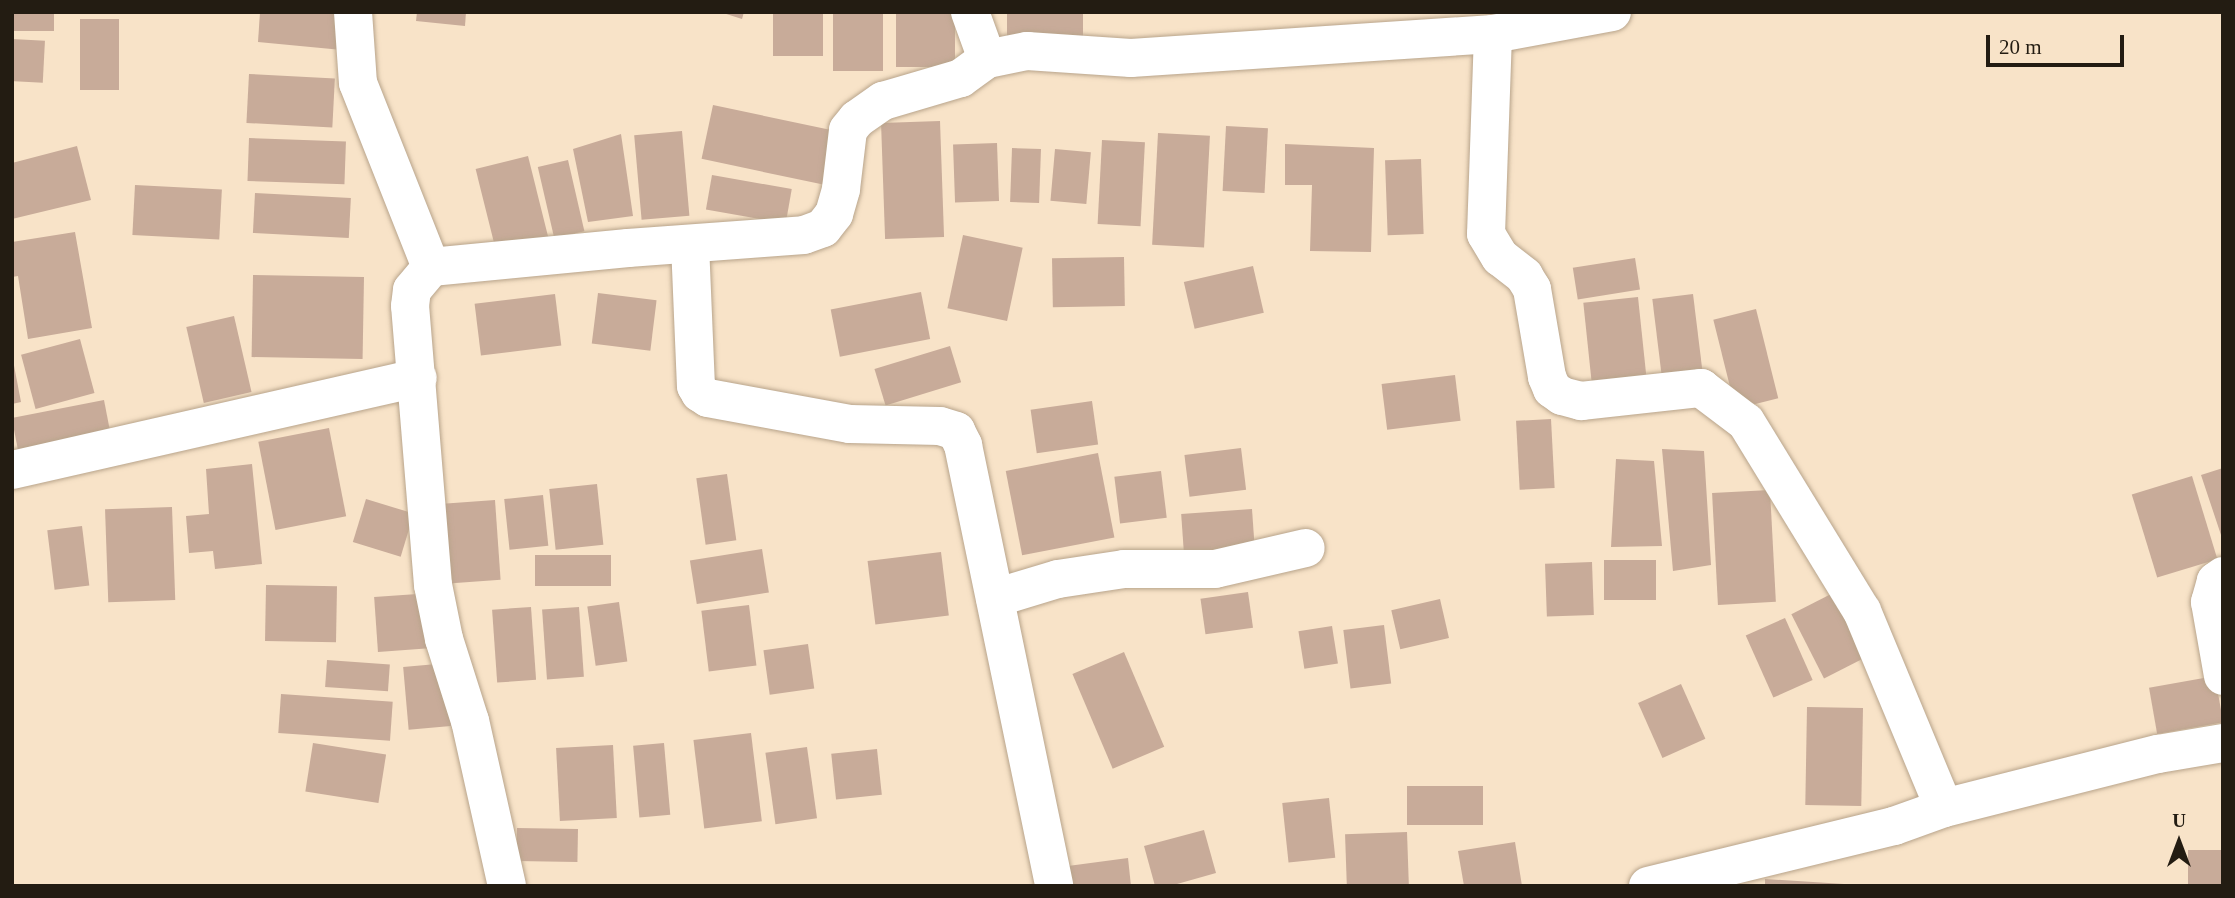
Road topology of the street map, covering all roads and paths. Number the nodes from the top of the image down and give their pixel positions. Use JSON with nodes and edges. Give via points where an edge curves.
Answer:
{"nodes":[{"id":1,"x":353,"y":12,"type":"edge"},
{"id":2,"x":970,"y":12,"type":"edge"},
{"id":3,"x":1612,"y":12,"type":"edge"},
{"id":4,"x":1493,"y":34,"type":"junction"},
{"id":5,"x":987,"y":59,"type":"junction"},
{"id":6,"x":690,"y":244,"type":"junction"},
{"id":7,"x":431,"y":267,"type":"junction"},
{"id":8,"x":418,"y":378,"type":"junction"},
{"id":9,"x":12,"y":470,"type":"edge"},
{"id":10,"x":1306,"y":548,"type":"dead end"},
{"id":11,"x":2223,"y":576,"type":"edge"},
{"id":12,"x":995,"y":598,"type":"junction"},
{"id":13,"x":2223,"y":676,"type":"edge"},
{"id":14,"x":2223,"y":743,"type":"edge"},
{"id":15,"x":1944,"y":808,"type":"junction"},
{"id":16,"x":507,"y":886,"type":"edge"},
{"id":17,"x":1054,"y":886,"type":"edge"},
{"id":18,"x":1648,"y":886,"type":"edge"}],
"edges":[{"from":1,"to":7,"type":"street","via":[[358,83]]},
{"from":2,"to":5,"type":"street"},
{"from":3,"to":4,"type":"street"},
{"from":4,"to":5,"type":"street","via":[[1131,58],[1027,51]]},
{"from":4,"to":15,"type":"street","via":[[1486,234],[1500,257],[1524,276],[1532,289],[1552,388],[1581,401],[1701,388],[1746,422],[1862,611]]},
{"from":5,"to":6,"type":"street","via":[[961,78],[883,101],[857,119],[848,130],[834,214],[823,228],[804,235]]},
{"from":6,"to":7,"type":"street"},
{"from":6,"to":12,"type":"street","via":[[696,386],[700,393],[850,424],[940,426],[957,431]]},
{"from":7,"to":8,"type":"street","via":[[412,290],[410,306]]},
{"from":8,"to":9,"type":"street"},
{"from":8,"to":16,"type":"street","via":[[433,585]]},
{"from":10,"to":12,"type":"street","via":[[1215,569],[1124,569],[1058,579]]},
{"from":11,"to":13,"type":"street","via":[[2216,581],[2210,601]]},
{"from":12,"to":17,"type":"street"},
{"from":14,"to":15,"type":"street","via":[[2158,754]]},
{"from":15,"to":18,"type":"street","via":[[1894,826]]}]}
